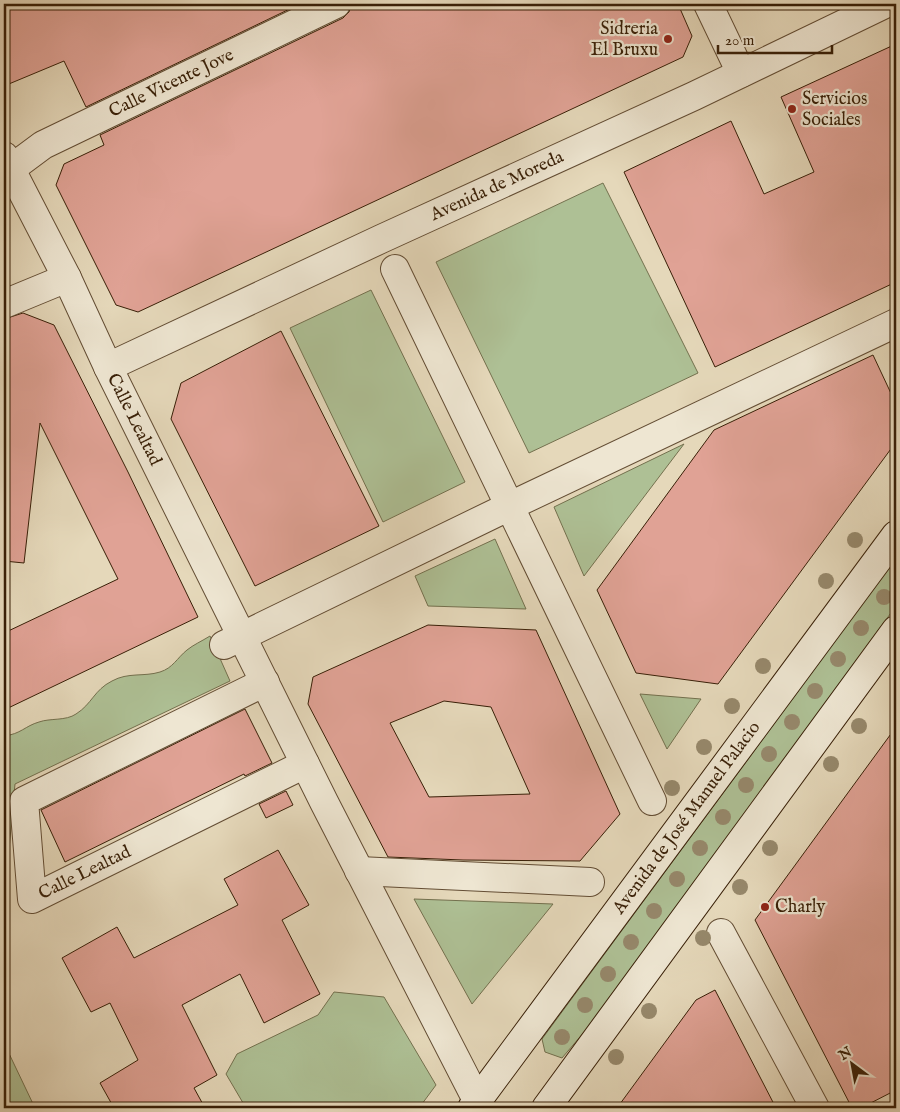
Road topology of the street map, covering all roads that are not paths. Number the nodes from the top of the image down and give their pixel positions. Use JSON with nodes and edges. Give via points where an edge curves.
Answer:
{"nodes":[{"id":1,"x":336,"y":4,"type":"edge"},
{"id":2,"x":708,"y":4,"type":"edge"},
{"id":3,"x":885,"y":4,"type":"edge"},
{"id":4,"x":741,"y":73,"type":"junction"},
{"id":5,"x":6,"y":166,"type":"edge"},
{"id":6,"x":395,"y":269,"type":"dead end"},
{"id":7,"x":67,"y":278,"type":"junction"},
{"id":8,"x":4,"y":304,"type":"edge"},
{"id":9,"x":896,"y":323,"type":"edge"},
{"id":10,"x":108,"y":367,"type":"junction"},
{"id":11,"x":510,"y":506,"type":"junction"},
{"id":12,"x":896,"y":535,"type":"edge"},
{"id":13,"x":896,"y":630,"type":"edge"},
{"id":14,"x":233,"y":640,"type":"junction"},
{"id":15,"x":265,"y":682,"type":"junction"},
{"id":16,"x":305,"y":764,"type":"junction"},
{"id":17,"x":652,"y":801,"type":"dead end"},
{"id":18,"x":359,"y":871,"type":"junction"},
{"id":19,"x":590,"y":882,"type":"dead end"},
{"id":20,"x":721,"y":933,"type":"dead end"},
{"id":21,"x":477,"y":1106,"type":"edge"},
{"id":22,"x":546,"y":1108,"type":"edge"},
{"id":23,"x":815,"y":1108,"type":"edge"}],
"edges":[{"from":1,"to":5,"type":"street","name":"Calle Vicente Jove","via":[[43,145]]},
{"from":2,"to":4,"type":"street"},
{"from":3,"to":4,"type":"street","name":"Avenida de Moreda"},
{"from":4,"to":10,"type":"street","name":"Avenida de Moreda"},
{"from":5,"to":7,"type":"street","name":"Calle Lealtad"},
{"from":6,"to":11,"type":"street"},
{"from":7,"to":8,"type":"street"},
{"from":7,"to":10,"type":"street","name":"Calle Lealtad"},
{"from":9,"to":11,"type":"street"},
{"from":10,"to":14,"type":"street","name":"Calle Lealtad"},
{"from":11,"to":14,"type":"street"},
{"from":11,"to":17,"type":"street"},
{"from":12,"to":21,"type":"street","name":"Avenida de José Manuel Palacio"},
{"from":13,"to":22,"type":"street"},
{"from":14,"to":15,"type":"street","name":"Calle Lealtad"},
{"from":15,"to":16,"type":"street","name":"Calle Lealtad"},
{"from":15,"to":16,"type":"street","name":"Calle Lealtad","via":[[24,801],[32,898]]},
{"from":16,"to":18,"type":"street","name":"Calle Lealtad"},
{"from":18,"to":19,"type":"street"},
{"from":18,"to":21,"type":"street","name":"Calle Lealtad"},
{"from":20,"to":23,"type":"street"}]}
